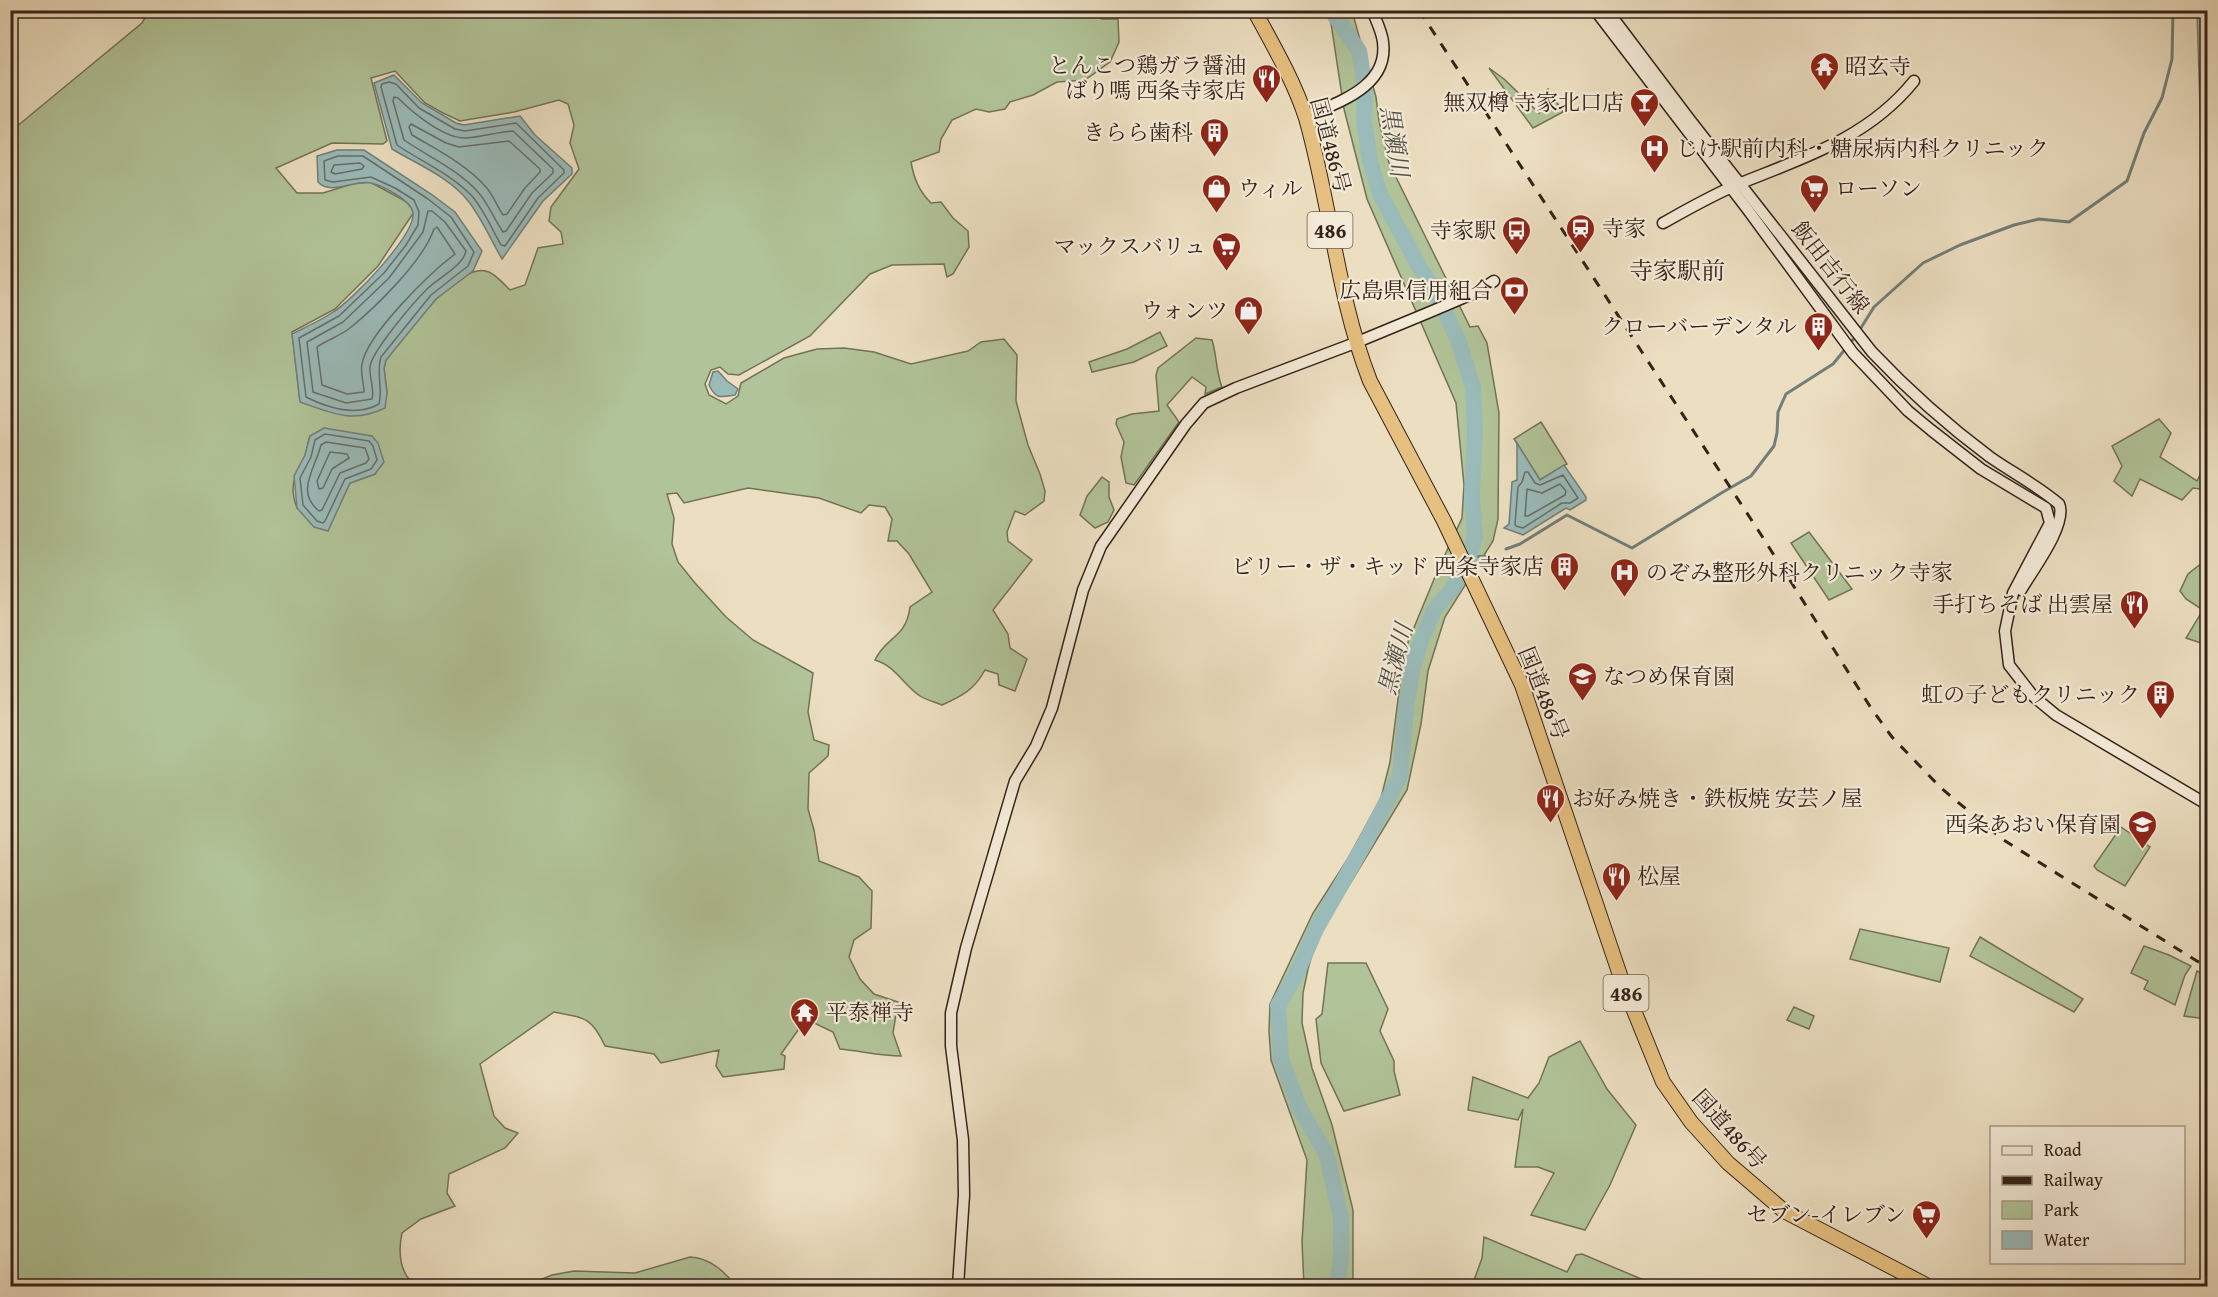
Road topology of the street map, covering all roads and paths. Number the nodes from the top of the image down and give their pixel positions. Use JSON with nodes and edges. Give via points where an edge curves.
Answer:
{"nodes":[{"id":1,"x":1254,"y":10,"type":"edge"},
{"id":2,"x":1372,"y":10,"type":"edge"},
{"id":3,"x":1595,"y":10,"type":"edge"},
{"id":4,"x":1607,"y":10,"type":"edge"},
{"id":5,"x":1914,"y":81,"type":"dead end"},
{"id":6,"x":1305,"y":117,"type":"junction"},
{"id":7,"x":1736,"y":185,"type":"junction"},
{"id":8,"x":1663,"y":223,"type":"dead end"},
{"id":9,"x":1494,"y":280,"type":"dead end"},
{"id":10,"x":1355,"y":343,"type":"junction"},
{"id":11,"x":2009,"y":610,"type":"junction"},
{"id":12,"x":2208,"y":805,"type":"edge"},
{"id":13,"x":957,"y":1287,"type":"edge"},
{"id":14,"x":1928,"y":1287,"type":"edge"}],
"edges":[{"from":1,"to":6,"type":"highway","name":"国道486号","number":"486"},
{"from":2,"to":6,"type":"street","via":[[1383,42],[1382,63],[1371,83]]},
{"from":3,"to":7,"type":"street","name":"飯田吉行線"},
{"from":4,"to":7,"type":"street","name":"飯田吉行線"},
{"from":5,"to":7,"type":"street","via":[[1888,110],[1856,133]]},
{"from":6,"to":10,"type":"highway","name":"国道486号","number":"486"},
{"from":7,"to":8,"type":"street"},
{"from":7,"to":11,"type":"street","name":"飯田吉行線","via":[[1853,353],[1908,411],[1981,469],[2046,508],[2050,523],[2013,593]]},
{"from":7,"to":11,"type":"street","name":"飯田吉行線","via":[[1905,387],[1990,457],[2059,504],[2062,515],[2057,528]]},
{"from":9,"to":10,"type":"street","via":[[1478,292]]},
{"from":10,"to":13,"type":"street","via":[[1204,403],[1101,546],[1092,566],[1052,708],[1036,746],[1015,780],[951,1013],[951,1046],[963,1140],[964,1195]]},
{"from":10,"to":14,"type":"highway","name":"国道486号","number":"486","via":[[1370,381],[1452,537],[1522,685],[1622,981],[1663,1082],[1728,1164],[1784,1211]]},
{"from":11,"to":12,"type":"street","via":[[2005,631],[2009,665],[2033,696],[2056,715]]}]}
